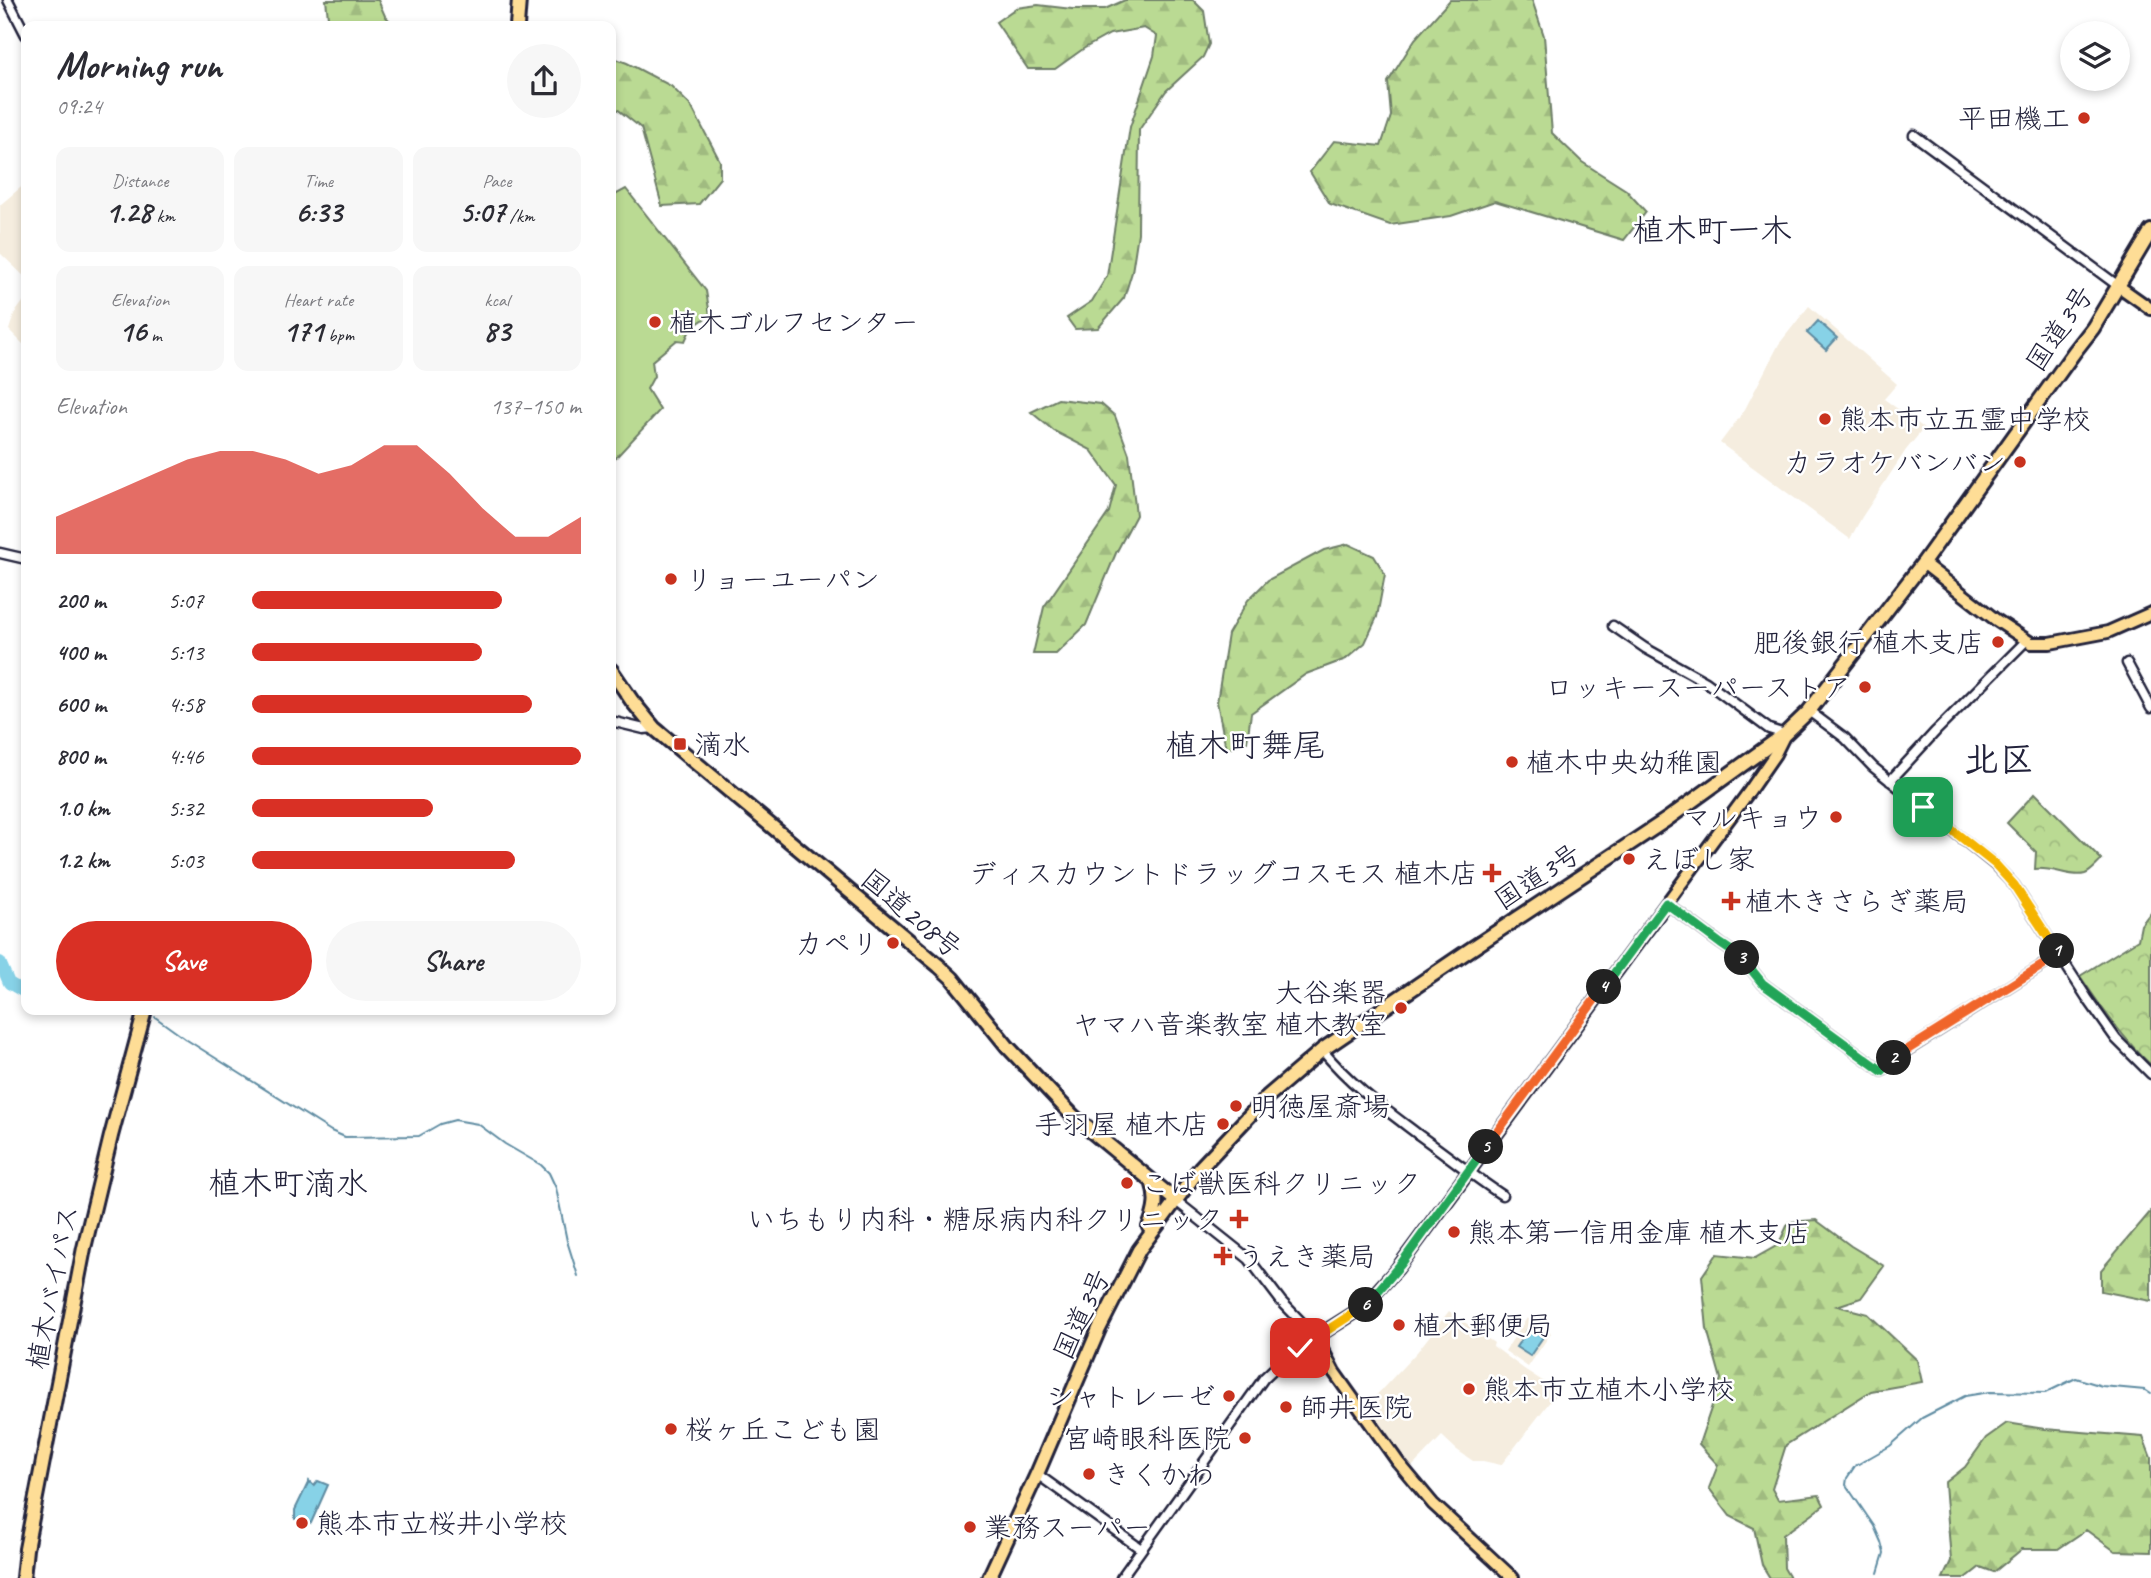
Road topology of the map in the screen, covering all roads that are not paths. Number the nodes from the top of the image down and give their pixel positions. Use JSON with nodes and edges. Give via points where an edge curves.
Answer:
{"nodes":[{"id":1,"x":8,"y":0,"type":"edge"},
{"id":2,"x":519,"y":0,"type":"edge"},
{"id":3,"x":517,"y":21,"type":"edge"},
{"id":4,"x":21,"y":25,"type":"edge"},
{"id":5,"x":1914,"y":135,"type":"dead end"},
{"id":6,"x":2151,"y":231,"type":"edge"},
{"id":7,"x":2117,"y":285,"type":"junction"},
{"id":8,"x":2151,"y":309,"type":"edge"},
{"id":9,"x":0,"y":553,"type":"edge"},
{"id":10,"x":21,"y":558,"type":"edge"},
{"id":11,"x":1923,"y":563,"type":"junction"},
{"id":12,"x":2151,"y":613,"type":"edge"},
{"id":13,"x":1613,"y":626,"type":"dead end"},
{"id":14,"x":2026,"y":641,"type":"junction"},
{"id":15,"x":2127,"y":663,"type":"dead end"},
{"id":16,"x":616,"y":677,"type":"edge"},
{"id":17,"x":2151,"y":708,"type":"edge"},
{"id":18,"x":1809,"y":711,"type":"junction"},
{"id":19,"x":616,"y":722,"type":"edge"},
{"id":20,"x":654,"y":728,"type":"junction"},
{"id":21,"x":1784,"y":734,"type":"junction"},
{"id":22,"x":1890,"y":781,"type":"junction"},
{"id":23,"x":1666,"y":903,"type":"junction"},
{"id":24,"x":2059,"y":955,"type":"junction"},
{"id":25,"x":144,"y":1015,"type":"edge"},
{"id":26,"x":1322,"y":1050,"type":"junction"},
{"id":27,"x":2151,"y":1074,"type":"edge"},
{"id":28,"x":1468,"y":1172,"type":"junction"},
{"id":29,"x":1152,"y":1181,"type":"junction"},
{"id":30,"x":1502,"y":1195,"type":"dead end"},
{"id":31,"x":1175,"y":1200,"type":"junction"},
{"id":32,"x":1139,"y":1250,"type":"junction"},
{"id":33,"x":1316,"y":1337,"type":"junction"},
{"id":34,"x":1037,"y":1474,"type":"junction"},
{"id":35,"x":1141,"y":1549,"type":"junction"},
{"id":36,"x":23,"y":1578,"type":"edge"},
{"id":37,"x":989,"y":1578,"type":"edge"},
{"id":38,"x":1121,"y":1578,"type":"edge"},
{"id":39,"x":1513,"y":1578,"type":"edge"}],
"edges":[{"from":1,"to":4,"type":"street"},
{"from":2,"to":3,"type":"highway"},
{"from":5,"to":7,"type":"street"},
{"from":6,"to":7,"type":"highway","name":"国道3号"},
{"from":7,"to":8,"type":"main road"},
{"from":7,"to":11,"type":"highway","name":"国道3号","via":[[2093,328]]},
{"from":9,"to":10,"type":"street"},
{"from":11,"to":14,"type":"main road"},
{"from":11,"to":18,"type":"highway","name":"国道3号"},
{"from":12,"to":14,"type":"main road","via":[[2108,632],[2040,644]]},
{"from":13,"to":21,"type":"street","via":[[1706,682],[1769,729]]},
{"from":14,"to":22,"type":"street"},
{"from":15,"to":17,"type":"street"},
{"from":16,"to":20,"type":"highway","name":"国道208号"},
{"from":18,"to":21,"type":"highway","name":"国道3号"},
{"from":18,"to":22,"type":"street"},
{"from":19,"to":20,"type":"street"},
{"from":20,"to":29,"type":"highway","name":"国道208号","via":[[939,966],[1073,1116]]},
{"from":21,"to":23,"type":"main road","via":[[1748,793]]},
{"from":21,"to":26,"type":"highway","name":"国道3号","via":[[1666,820]]},
{"from":22,"to":24,"type":"street","via":[[1995,864]]},
{"from":23,"to":24,"type":"street","via":[[1744,959],[1763,984],[1882,1071],[1892,1060]]},
{"from":23,"to":28,"type":"main road"},
{"from":24,"to":27,"type":"street","via":[[2116,1039]]},
{"from":25,"to":36,"type":"highway","name":"植木バイパス","via":[[84,1248]]},
{"from":26,"to":28,"type":"street","via":[[1360,1090]]},
{"from":26,"to":31,"type":"highway","name":"国道3号","via":[[1267,1097]]},
{"from":28,"to":30,"type":"street"},
{"from":28,"to":33,"type":"main road","via":[[1382,1288],[1362,1308]]},
{"from":29,"to":31,"type":"highway","name":"国道208号"},
{"from":29,"to":32,"type":"highway","via":[[1156,1210]]},
{"from":31,"to":32,"type":"highway","name":"国道3号"},
{"from":31,"to":33,"type":"street","via":[[1249,1259]]},
{"from":32,"to":34,"type":"highway","name":"国道3号","via":[[1099,1329]]},
{"from":33,"to":35,"type":"street","via":[[1264,1378]]},
{"from":33,"to":39,"type":"main road","via":[[1334,1371],[1398,1462],[1433,1504]]},
{"from":34,"to":35,"type":"street"},
{"from":34,"to":37,"type":"highway","name":"国道3号"},
{"from":35,"to":38,"type":"street"}]}
